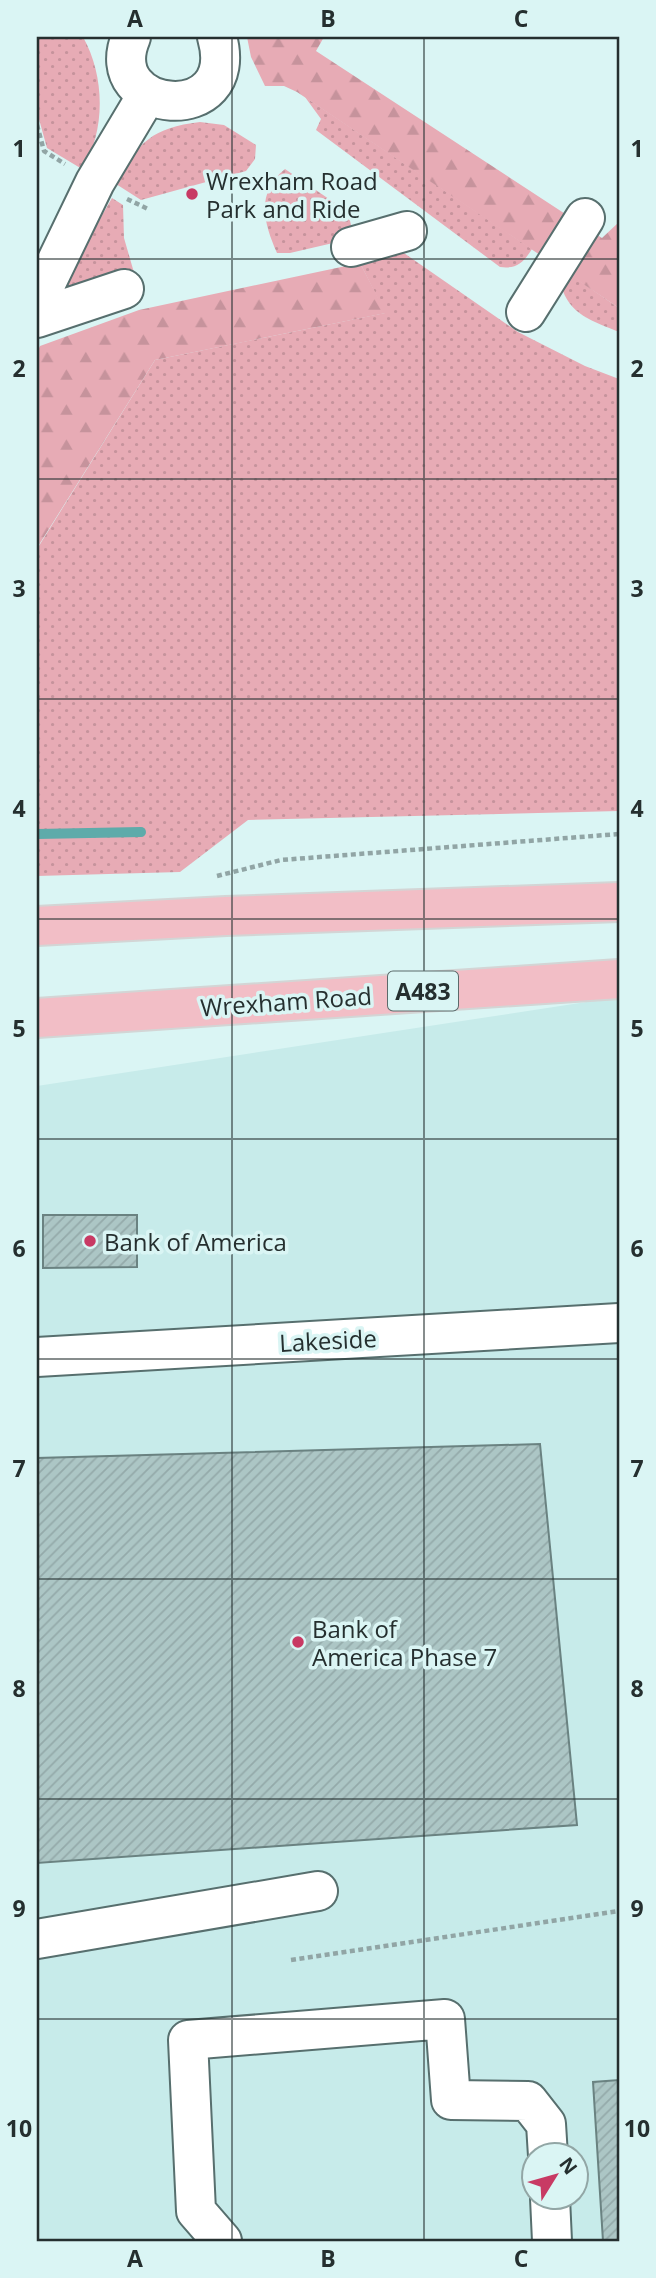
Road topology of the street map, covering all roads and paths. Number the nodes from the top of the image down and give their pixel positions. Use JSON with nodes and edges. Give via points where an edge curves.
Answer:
{"nodes":[{"id":1,"x":131,"y":37,"type":"edge"},
{"id":2,"x":217,"y":37,"type":"edge"},
{"id":3,"x":147,"y":95,"type":"junction"},
{"id":4,"x":585,"y":218,"type":"dead end"},
{"id":5,"x":407,"y":231,"type":"dead end"},
{"id":6,"x":351,"y":247,"type":"dead end"},
{"id":7,"x":124,"y":289,"type":"dead end"},
{"id":8,"x":37,"y":302,"type":"edge"},
{"id":9,"x":526,"y":313,"type":"dead end"},
{"id":10,"x":37,"y":318,"type":"edge"},
{"id":11,"x":619,"y":834,"type":"edge"},
{"id":12,"x":214,"y":877,"type":"dead end"},
{"id":13,"x":619,"y":902,"type":"edge"},
{"id":14,"x":37,"y":926,"type":"edge"},
{"id":15,"x":619,"y":979,"type":"edge"},
{"id":16,"x":37,"y":1018,"type":"edge"},
{"id":17,"x":619,"y":1324,"type":"edge"},
{"id":18,"x":37,"y":1357,"type":"edge"},
{"id":19,"x":318,"y":1891,"type":"dead end"},
{"id":20,"x":619,"y":1911,"type":"edge"},
{"id":21,"x":37,"y":1939,"type":"edge"},
{"id":22,"x":291,"y":1960,"type":"dead end"},
{"id":23,"x":547,"y":2142,"type":"edge"},
{"id":24,"x":551,"y":2212,"type":"edge"},
{"id":25,"x":222,"y":2241,"type":"edge"},
{"id":26,"x":552,"y":2241,"type":"edge"}],
"edges":[{"from":1,"to":3,"type":"street","via":[[127,64],[132,80]]},
{"from":2,"to":3,"type":"street","via":[[220,67],[199,96],[167,103]]},
{"from":3,"to":8,"type":"street","via":[[95,182]]},
{"from":4,"to":9,"type":"street"},
{"from":5,"to":6,"type":"street"},
{"from":7,"to":10,"type":"street"},
{"from":11,"to":12,"type":"path","via":[[281,860]]},
{"from":13,"to":14,"type":"highway"},
{"from":15,"to":16,"type":"highway","name":"Wrexham Road","number":"A483"},
{"from":17,"to":18,"type":"street","name":"Lakeside"},
{"from":19,"to":21,"type":"street"},
{"from":20,"to":22,"type":"path"},
{"from":23,"to":25,"type":"street","via":[[546,2124],[528,2101],[451,2100],[445,2019],[188,2040],[196,2211]]},
{"from":24,"to":26,"type":"street"}]}
